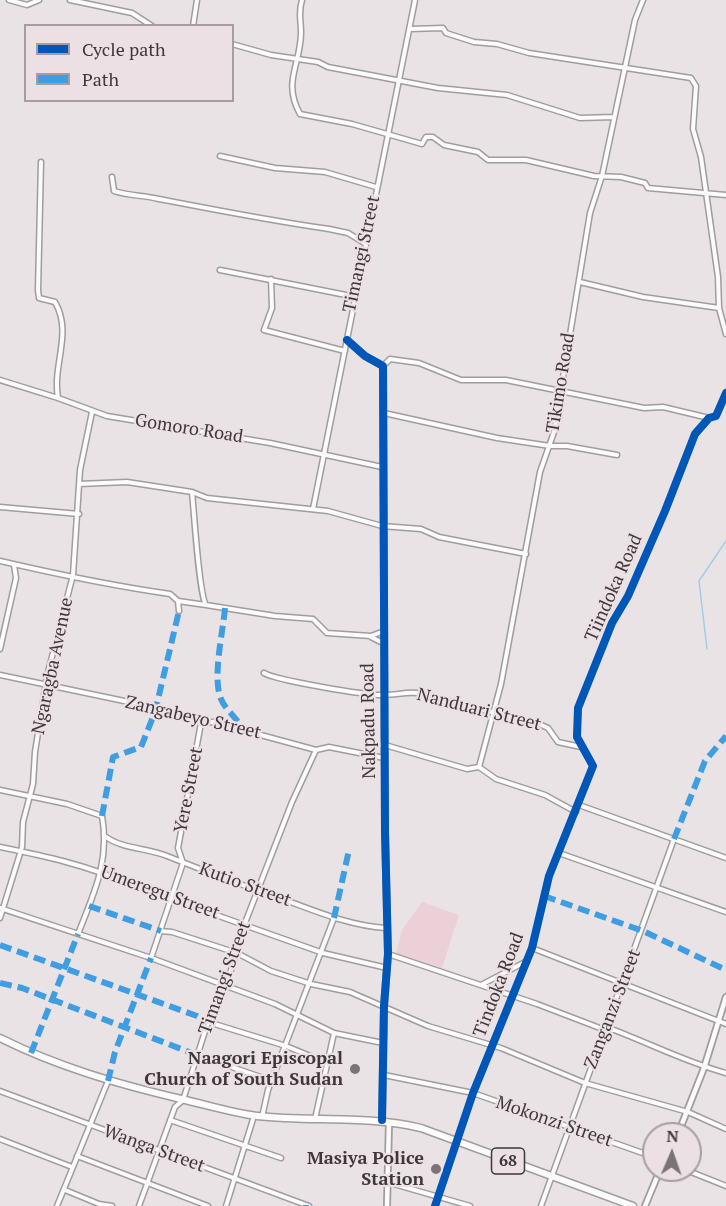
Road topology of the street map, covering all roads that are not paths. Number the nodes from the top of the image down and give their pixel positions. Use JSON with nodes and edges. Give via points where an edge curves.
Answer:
{"nodes":[{"id":1,"x":9,"y":0,"type":"edge"},
{"id":2,"x":39,"y":0,"type":"edge"},
{"id":3,"x":70,"y":0,"type":"edge"},
{"id":4,"x":197,"y":0,"type":"edge"},
{"id":5,"x":302,"y":0,"type":"edge"},
{"id":6,"x":415,"y":0,"type":"edge"},
{"id":7,"x":643,"y":0,"type":"edge"},
{"id":8,"x":149,"y":24,"type":"edge"},
{"id":9,"x":193,"y":24,"type":"edge"},
{"id":10,"x":410,"y":29,"type":"junction"},
{"id":11,"x":234,"y":45,"type":"edge"},
{"id":12,"x":297,"y":58,"type":"junction"},
{"id":13,"x":624,"y":68,"type":"junction"},
{"id":14,"x":397,"y":80,"type":"junction"},
{"id":15,"x":613,"y":117,"type":"junction"},
{"id":16,"x":387,"y":135,"type":"junction"},
{"id":17,"x":220,"y":156,"type":"dead end"},
{"id":18,"x":41,"y":162,"type":"dead end"},
{"id":19,"x":602,"y":176,"type":"junction"},
{"id":20,"x":112,"y":177,"type":"dead end"},
{"id":21,"x":376,"y":187,"type":"junction"},
{"id":22,"x":706,"y":193,"type":"junction"},
{"id":23,"x":726,"y":195,"type":"edge"},
{"id":24,"x":366,"y":244,"type":"junction"},
{"id":25,"x":220,"y":270,"type":"dead end"},
{"id":26,"x":270,"y":279,"type":"junction"},
{"id":27,"x":580,"y":282,"type":"junction"},
{"id":28,"x":356,"y":297,"type":"junction"},
{"id":29,"x":719,"y":308,"type":"junction"},
{"id":30,"x":726,"y":334,"type":"edge"},
{"id":31,"x":347,"y":340,"type":"junction"},
{"id":32,"x":345,"y":351,"type":"junction"},
{"id":33,"x":383,"y":366,"type":"junction"},
{"id":34,"x":0,"y":380,"type":"edge"},
{"id":35,"x":560,"y":391,"type":"junction"},
{"id":36,"x":726,"y":393,"type":"edge"},
{"id":37,"x":58,"y":398,"type":"junction"},
{"id":38,"x":92,"y":412,"type":"junction"},
{"id":39,"x":384,"y":413,"type":"junction"},
{"id":40,"x":709,"y":418,"type":"junction"},
{"id":41,"x":550,"y":446,"type":"junction"},
{"id":42,"x":323,"y":455,"type":"junction"},
{"id":43,"x":617,"y":455,"type":"dead end"},
{"id":44,"x":382,"y":467,"type":"junction"},
{"id":45,"x":79,"y":484,"type":"junction"},
{"id":46,"x":192,"y":492,"type":"junction"},
{"id":47,"x":0,"y":507,"type":"edge"},
{"id":48,"x":313,"y":509,"type":"junction"},
{"id":49,"x":79,"y":514,"type":"junction"},
{"id":50,"x":382,"y":526,"type":"junction"},
{"id":51,"x":526,"y":554,"type":"junction"},
{"id":52,"x":0,"y":561,"type":"edge"},
{"id":53,"x":14,"y":565,"type":"junction"},
{"id":54,"x":74,"y":575,"type":"junction"},
{"id":55,"x":178,"y":601,"type":"junction"},
{"id":56,"x":186,"y":603,"type":"junction"},
{"id":57,"x":207,"y":605,"type":"junction"},
{"id":58,"x":384,"y":631,"type":"junction"},
{"id":59,"x":370,"y":636,"type":"junction"},
{"id":60,"x":384,"y":643,"type":"junction"},
{"id":61,"x":0,"y":649,"type":"edge"},
{"id":62,"x":264,"y":673,"type":"dead end"},
{"id":63,"x":0,"y":675,"type":"edge"},
{"id":64,"x":46,"y":684,"type":"junction"},
{"id":65,"x":383,"y":695,"type":"junction"},
{"id":66,"x":495,"y":714,"type":"junction"},
{"id":67,"x":201,"y":723,"type":"junction"},
{"id":68,"x":385,"y":745,"type":"junction"},
{"id":69,"x":581,"y":747,"type":"junction"},
{"id":70,"x":316,"y":750,"type":"junction"},
{"id":71,"x":384,"y":758,"type":"junction"},
{"id":72,"x":480,"y":767,"type":"junction"},
{"id":73,"x":0,"y":790,"type":"edge"},
{"id":74,"x":29,"y":796,"type":"junction"},
{"id":75,"x":579,"y":805,"type":"junction"},
{"id":76,"x":576,"y":812,"type":"junction"},
{"id":77,"x":106,"y":837,"type":"junction"},
{"id":78,"x":674,"y":839,"type":"junction"},
{"id":79,"x":0,"y":847,"type":"edge"},
{"id":80,"x":21,"y":849,"type":"junction"},
{"id":81,"x":559,"y":854,"type":"junction"},
{"id":82,"x":726,"y":858,"type":"edge"},
{"id":83,"x":183,"y":863,"type":"junction"},
{"id":84,"x":101,"y":871,"type":"junction"},
{"id":85,"x":658,"y":886,"type":"junction"},
{"id":86,"x":258,"y":892,"type":"junction"},
{"id":87,"x":171,"y":898,"type":"junction"},
{"id":88,"x":2,"y":909,"type":"edge"},
{"id":89,"x":726,"y":912,"type":"edge"},
{"id":90,"x":0,"y":918,"type":"edge"},
{"id":91,"x":334,"y":918,"type":"junction"},
{"id":92,"x":245,"y":923,"type":"junction"},
{"id":93,"x":386,"y":928,"type":"junction"},
{"id":94,"x":161,"y":931,"type":"junction"},
{"id":95,"x":78,"y":934,"type":"junction"},
{"id":96,"x":532,"y":948,"type":"junction"},
{"id":97,"x":321,"y":951,"type":"junction"},
{"id":98,"x":237,"y":953,"type":"junction"},
{"id":99,"x":388,"y":954,"type":"junction"},
{"id":100,"x":151,"y":958,"type":"junction"},
{"id":101,"x":527,"y":961,"type":"junction"},
{"id":102,"x":387,"y":968,"type":"junction"},
{"id":103,"x":622,"y":982,"type":"junction"},
{"id":104,"x":311,"y":984,"type":"junction"},
{"id":105,"x":480,"y":985,"type":"junction"},
{"id":106,"x":223,"y":987,"type":"junction"},
{"id":107,"x":512,"y":997,"type":"junction"},
{"id":108,"x":726,"y":997,"type":"edge"},
{"id":109,"x":384,"y":1006,"type":"junction"},
{"id":110,"x":298,"y":1015,"type":"junction"},
{"id":111,"x":718,"y":1021,"type":"junction"},
{"id":112,"x":208,"y":1022,"type":"junction"},
{"id":113,"x":726,"y":1024,"type":"edge"},
{"id":114,"x":605,"y":1030,"type":"junction"},
{"id":115,"x":334,"y":1034,"type":"junction"},
{"id":116,"x":0,"y":1038,"type":"edge"},
{"id":117,"x":383,"y":1043,"type":"junction"},
{"id":118,"x":286,"y":1046,"type":"junction"},
{"id":119,"x":493,"y":1046,"type":"junction"},
{"id":120,"x":197,"y":1055,"type":"junction"},
{"id":121,"x":327,"y":1063,"type":"junction"},
{"id":122,"x":704,"y":1068,"type":"junction"},
{"id":123,"x":726,"y":1073,"type":"edge"},
{"id":124,"x":384,"y":1075,"type":"junction"},
{"id":125,"x":273,"y":1080,"type":"junction"},
{"id":126,"x":108,"y":1082,"type":"junction"},
{"id":127,"x":585,"y":1083,"type":"junction"},
{"id":128,"x":0,"y":1091,"type":"edge"},
{"id":129,"x":473,"y":1093,"type":"junction"},
{"id":130,"x":183,"y":1100,"type":"junction"},
{"id":131,"x":688,"y":1112,"type":"junction"},
{"id":132,"x":254,"y":1116,"type":"junction"},
{"id":133,"x":262,"y":1117,"type":"junction"},
{"id":134,"x":315,"y":1119,"type":"junction"},
{"id":135,"x":170,"y":1120,"type":"junction"},
{"id":136,"x":386,"y":1120,"type":"junction"},
{"id":137,"x":683,"y":1122,"type":"edge"},
{"id":138,"x":89,"y":1126,"type":"junction"},
{"id":139,"x":570,"y":1128,"type":"junction"},
{"id":140,"x":726,"y":1129,"type":"edge"},
{"id":141,"x":0,"y":1139,"type":"edge"},
{"id":142,"x":458,"y":1142,"type":"junction"},
{"id":143,"x":246,"y":1146,"type":"junction"},
{"id":144,"x":160,"y":1150,"type":"junction"},
{"id":145,"x":642,"y":1153,"type":"edge"},
{"id":146,"x":77,"y":1156,"type":"junction"},
{"id":147,"x":281,"y":1158,"type":"dead end"},
{"id":148,"x":72,"y":1167,"type":"junction"},
{"id":149,"x":702,"y":1176,"type":"edge"},
{"id":150,"x":552,"y":1178,"type":"junction"},
{"id":151,"x":235,"y":1179,"type":"junction"},
{"id":152,"x":387,"y":1182,"type":"junction"},
{"id":153,"x":655,"y":1182,"type":"edge"},
{"id":154,"x":146,"y":1183,"type":"junction"},
{"id":155,"x":726,"y":1186,"type":"edge"},
{"id":156,"x":64,"y":1190,"type":"junction"},
{"id":157,"x":438,"y":1198,"type":"junction"},
{"id":158,"x":57,"y":1206,"type":"edge"},
{"id":159,"x":112,"y":1206,"type":"edge"},
{"id":160,"x":139,"y":1206,"type":"edge"},
{"id":161,"x":208,"y":1206,"type":"edge"},
{"id":162,"x":226,"y":1206,"type":"edge"},
{"id":163,"x":309,"y":1206,"type":"edge"},
{"id":164,"x":387,"y":1206,"type":"edge"},
{"id":165,"x":435,"y":1206,"type":"edge"},
{"id":166,"x":470,"y":1206,"type":"edge"},
{"id":167,"x":541,"y":1206,"type":"edge"},
{"id":168,"x":633,"y":1206,"type":"edge"},
{"id":169,"x":645,"y":1206,"type":"edge"}],
"edges":[{"from":1,"to":2,"type":"street","via":[[27,5]]},
{"from":3,"to":8,"type":"street","via":[[132,13]]},
{"from":4,"to":9,"type":"street"},
{"from":5,"to":12,"type":"street"},
{"from":6,"to":10,"type":"street","name":"Timangi Street"},
{"from":7,"to":13,"type":"street","name":"Tikimo Road"},
{"from":10,"to":13,"type":"street","via":[[442,28],[474,42]]},
{"from":10,"to":14,"type":"street","name":"Timangi Street"},
{"from":11,"to":12,"type":"street"},
{"from":12,"to":14,"type":"street"},
{"from":12,"to":16,"type":"street","via":[[291,87],[300,114]]},
{"from":13,"to":15,"type":"street","name":"Tikimo Road"},
{"from":13,"to":22,"type":"street","via":[[691,78],[696,86],[693,129]]},
{"from":14,"to":15,"type":"street","via":[[507,95],[580,118]]},
{"from":14,"to":16,"type":"street","name":"Timangi Street"},
{"from":15,"to":19,"type":"street","name":"Tikimo Road"},
{"from":16,"to":19,"type":"street","via":[[422,144],[426,137],[433,137],[444,145],[478,152],[488,160],[526,160]]},
{"from":16,"to":21,"type":"street","name":"Timangi Street"},
{"from":17,"to":21,"type":"street","via":[[274,168],[325,172]]},
{"from":18,"to":37,"type":"street","via":[[38,290],[39,298],[55,302],[60,311],[64,340],[56,386]]},
{"from":19,"to":22,"type":"street","via":[[645,183],[648,188]]},
{"from":19,"to":27,"type":"street","name":"Tikimo Road","via":[[590,213]]},
{"from":20,"to":24,"type":"street","via":[[114,191],[134,197],[329,229],[348,233]]},
{"from":21,"to":24,"type":"street","name":"Timangi Street"},
{"from":22,"to":23,"type":"street"},
{"from":22,"to":29,"type":"street"},
{"from":24,"to":28,"type":"street","name":"Timangi Street"},
{"from":25,"to":26,"type":"street"},
{"from":26,"to":28,"type":"street"},
{"from":26,"to":32,"type":"street","via":[[272,308],[264,330]]},
{"from":27,"to":29,"type":"street","via":[[643,297]]},
{"from":27,"to":35,"type":"street","name":"Tikimo Road"},
{"from":28,"to":31,"type":"street","name":"Timangi Street"},
{"from":29,"to":30,"type":"street"},
{"from":31,"to":32,"type":"street","name":"Timangi Street"},
{"from":31,"to":33,"type":"street"},
{"from":32,"to":42,"type":"street","name":"Timangi Street"},
{"from":33,"to":35,"type":"street","via":[[390,359],[419,363],[461,380],[506,380]]},
{"from":33,"to":39,"type":"street","name":"Nakpadu Road"},
{"from":34,"to":37,"type":"street","name":"Gomoro Road"},
{"from":35,"to":40,"type":"street"},
{"from":35,"to":41,"type":"street","name":"Tikimo Road"},
{"from":36,"to":40,"type":"street","name":"Tiindoka Road","via":[[716,416]]},
{"from":37,"to":38,"type":"street","name":"Gomoro Road"},
{"from":38,"to":42,"type":"street","name":"Gomoro Road"},
{"from":38,"to":45,"type":"street","name":"Ngaragba Avenue"},
{"from":39,"to":41,"type":"street"},
{"from":39,"to":44,"type":"street","name":"Nakpadu Road"},
{"from":40,"to":69,"type":"street","name":"Tiindoka Road","via":[[695,434],[578,708],[576,724]]},
{"from":41,"to":43,"type":"street"},
{"from":41,"to":51,"type":"street","name":"Tikimo Road","via":[[540,472]]},
{"from":42,"to":44,"type":"street","name":"Gomoro Road"},
{"from":42,"to":48,"type":"street","name":"Timangi Street"},
{"from":44,"to":50,"type":"street","name":"Nakpadu Road"},
{"from":45,"to":46,"type":"street","via":[[127,482]]},
{"from":45,"to":49,"type":"street","name":"Ngaragba Avenue"},
{"from":46,"to":48,"type":"street","via":[[207,498]]},
{"from":46,"to":57,"type":"street","via":[[200,589]]},
{"from":47,"to":49,"type":"street"},
{"from":48,"to":50,"type":"street"},
{"from":49,"to":54,"type":"street","name":"Ngaragba Avenue","via":[[73,549]]},
{"from":50,"to":51,"type":"street","via":[[422,529],[439,537]]},
{"from":50,"to":58,"type":"street","name":"Nakpadu Road"},
{"from":51,"to":66,"type":"street","name":"Tikimo Road"},
{"from":52,"to":53,"type":"street"},
{"from":53,"to":54,"type":"street"},
{"from":53,"to":61,"type":"street","via":[[16,578]]},
{"from":54,"to":55,"type":"street","via":[[170,594]]},
{"from":54,"to":64,"type":"street","name":"Ngaragba Avenue"},
{"from":55,"to":56,"type":"street"},
{"from":55,"to":56,"type":"street","via":[[180,610]]},
{"from":56,"to":57,"type":"street"},
{"from":57,"to":59,"type":"street","via":[[313,619],[327,633]]},
{"from":58,"to":59,"type":"street"},
{"from":58,"to":60,"type":"street","name":"Nakpadu Road"},
{"from":59,"to":60,"type":"street"},
{"from":60,"to":65,"type":"street","name":"Nakpadu Road"},
{"from":62,"to":65,"type":"street","name":"Nanduari Street","via":[[284,681]]},
{"from":63,"to":64,"type":"street","name":"Zangabeyo Street"},
{"from":64,"to":67,"type":"street","name":"Zangabeyo Street"},
{"from":64,"to":74,"type":"street","name":"Ngaragba Avenue"},
{"from":65,"to":66,"type":"street","name":"Nanduari Street","via":[[417,693]]},
{"from":65,"to":68,"type":"street","name":"Nakpadu Road"},
{"from":66,"to":69,"type":"street","name":"Nanduari Street","via":[[539,724],[548,728],[558,742]]},
{"from":66,"to":72,"type":"street","name":"Tikimo Road"},
{"from":67,"to":70,"type":"street","name":"Zangabeyo Street","via":[[213,722]]},
{"from":67,"to":83,"type":"street","name":"Yere Street","via":[[178,848]]},
{"from":68,"to":71,"type":"street","name":"Nakpadu Road"},
{"from":68,"to":72,"type":"street","via":[[467,769]]},
{"from":69,"to":75,"type":"street","name":"Tiindoka Road","via":[[593,766]]},
{"from":70,"to":71,"type":"street","name":"Zangabeyo Street","via":[[329,747]]},
{"from":70,"to":86,"type":"street","name":"Timangi Street"},
{"from":71,"to":93,"type":"street","name":"Nakpadu Road"},
{"from":72,"to":76,"type":"street","via":[[496,779],[545,795]]},
{"from":73,"to":74,"type":"street"},
{"from":74,"to":77,"type":"street","via":[[102,816]]},
{"from":74,"to":80,"type":"street","name":"Ngaragba Avenue"},
{"from":75,"to":76,"type":"street","name":"Tindoka Road"},
{"from":75,"to":78,"type":"street"},
{"from":76,"to":81,"type":"street","name":"Tindoka Road"},
{"from":77,"to":83,"type":"street","name":"Kutio Street"},
{"from":77,"to":84,"type":"street"},
{"from":78,"to":82,"type":"street"},
{"from":78,"to":85,"type":"street","name":"Zanganzi Street"},
{"from":79,"to":80,"type":"street","name":"Umeregu Street"},
{"from":80,"to":84,"type":"street","name":"Umeregu Street"},
{"from":80,"to":88,"type":"street","name":"Ngaragba Avenue"},
{"from":81,"to":85,"type":"street"},
{"from":81,"to":96,"type":"street","name":"Tindoka Road","via":[[549,876]]},
{"from":83,"to":86,"type":"street","name":"Kutio Street"},
{"from":83,"to":87,"type":"street","name":"Yere Street"},
{"from":84,"to":87,"type":"street","name":"Umeregu Street"},
{"from":84,"to":95,"type":"street"},
{"from":85,"to":89,"type":"street"},
{"from":85,"to":103,"type":"street","name":"Zanganzi Street"},
{"from":86,"to":91,"type":"street","name":"Kutio Street"},
{"from":86,"to":92,"type":"street","name":"Timangi Street"},
{"from":87,"to":92,"type":"street","name":"Umeregu Street"},
{"from":87,"to":94,"type":"street","name":"Yere Street"},
{"from":88,"to":90,"type":"street","name":"Ngaragba Avenue"},
{"from":88,"to":95,"type":"street"},
{"from":91,"to":93,"type":"street","name":"Kutio Street"},
{"from":91,"to":97,"type":"street"},
{"from":92,"to":97,"type":"street","name":"Umeregu Street"},
{"from":92,"to":98,"type":"street","name":"Timangi Street"},
{"from":93,"to":99,"type":"street","name":"Nakpadu Road"},
{"from":94,"to":98,"type":"street"},
{"from":94,"to":100,"type":"street","name":"Yere Street"},
{"from":95,"to":100,"type":"street"},
{"from":96,"to":101,"type":"street","name":"Tindoka Road"},
{"from":96,"to":103,"type":"street"},
{"from":97,"to":102,"type":"street","name":"Umeregu Street"},
{"from":97,"to":104,"type":"street"},
{"from":98,"to":104,"type":"street","via":[[270,971]]},
{"from":98,"to":106,"type":"street","name":"Timangi Street"},
{"from":99,"to":102,"type":"street","name":"Nakpadu Road"},
{"from":99,"to":105,"type":"street"},
{"from":100,"to":106,"type":"street"},
{"from":101,"to":105,"type":"street"},
{"from":101,"to":107,"type":"street","name":"Tindoka Road"},
{"from":102,"to":109,"type":"street","name":"Nakpadu Road"},
{"from":103,"to":111,"type":"street"},
{"from":103,"to":114,"type":"street","name":"Zanganzi Street"},
{"from":104,"to":109,"type":"street","via":[[350,992]]},
{"from":104,"to":110,"type":"street"},
{"from":105,"to":107,"type":"street"},
{"from":106,"to":110,"type":"street"},
{"from":106,"to":112,"type":"street","name":"Timangi Street"},
{"from":107,"to":114,"type":"street"},
{"from":107,"to":119,"type":"street","name":"Tindoka Road"},
{"from":108,"to":111,"type":"street"},
{"from":109,"to":117,"type":"street","name":"Nakpadu Road"},
{"from":109,"to":119,"type":"street","via":[[428,1026]]},
{"from":110,"to":115,"type":"street"},
{"from":110,"to":118,"type":"street"},
{"from":111,"to":113,"type":"street"},
{"from":111,"to":122,"type":"street"},
{"from":112,"to":118,"type":"street"},
{"from":112,"to":120,"type":"street","name":"Timangi Street"},
{"from":114,"to":122,"type":"street","via":[[648,1042]]},
{"from":114,"to":127,"type":"street","name":"Zanganzi Street"},
{"from":115,"to":117,"type":"street"},
{"from":115,"to":121,"type":"street"},
{"from":116,"to":126,"type":"main road","number":"68"},
{"from":117,"to":124,"type":"street","name":"Nakpadu Road"},
{"from":118,"to":121,"type":"street"},
{"from":118,"to":125,"type":"street"},
{"from":119,"to":127,"type":"street"},
{"from":119,"to":129,"type":"street","name":"Tindoka Road"},
{"from":120,"to":125,"type":"street"},
{"from":120,"to":130,"type":"street","name":"Timangi Street"},
{"from":121,"to":134,"type":"street"},
{"from":122,"to":123,"type":"street"},
{"from":122,"to":131,"type":"street"},
{"from":124,"to":129,"type":"street","name":"Mokonzi Street"},
{"from":124,"to":136,"type":"street","name":"Nakpadu Road"},
{"from":125,"to":133,"type":"street"},
{"from":126,"to":130,"type":"main road","number":"68"},
{"from":126,"to":138,"type":"street"},
{"from":127,"to":131,"type":"street"},
{"from":127,"to":139,"type":"street","name":"Zanganzi Street"},
{"from":128,"to":138,"type":"street","name":"Wanga Street"},
{"from":129,"to":139,"type":"street","name":"Mokonzi Street"},
{"from":129,"to":142,"type":"street","name":"Tindoka Road"},
{"from":130,"to":132,"type":"main road","number":"68"},
{"from":130,"to":135,"type":"street","name":"Timangi Street"},
{"from":131,"to":137,"type":"street"},
{"from":131,"to":140,"type":"street"},
{"from":132,"to":133,"type":"main road","number":"68"},
{"from":132,"to":143,"type":"street"},
{"from":133,"to":134,"type":"main road","number":"68"},
{"from":134,"to":136,"type":"main road","number":"68"},
{"from":135,"to":143,"type":"street"},
{"from":135,"to":144,"type":"street","name":"Timangi Street"},
{"from":136,"to":142,"type":"main road","number":"68"},
{"from":136,"to":152,"type":"street","name":"Nakpadu Road"},
{"from":138,"to":144,"type":"street","name":"Wanga Street"},
{"from":138,"to":146,"type":"street"},
{"from":139,"to":145,"type":"street","name":"Mokonzi Street"},
{"from":139,"to":150,"type":"street","name":"Zanganzi Street"},
{"from":141,"to":148,"type":"street"},
{"from":142,"to":150,"type":"main road","number":"68"},
{"from":142,"to":157,"type":"street","name":"Tindoka Road"},
{"from":143,"to":147,"type":"street"},
{"from":143,"to":151,"type":"street"},
{"from":144,"to":151,"type":"street","name":"Wanga Street"},
{"from":144,"to":154,"type":"street","name":"Timangi Street"},
{"from":146,"to":148,"type":"street"},
{"from":146,"to":154,"type":"street"},
{"from":148,"to":156,"type":"street"},
{"from":149,"to":155,"type":"street"},
{"from":150,"to":167,"type":"street","name":"Zanganzi Street"},
{"from":150,"to":168,"type":"main road","number":"68"},
{"from":151,"to":162,"type":"street"},
{"from":151,"to":163,"type":"street","name":"Wanga Street"},
{"from":152,"to":157,"type":"street"},
{"from":152,"to":164,"type":"street","name":"Nakpadu Road"},
{"from":153,"to":169,"type":"street"},
{"from":154,"to":160,"type":"street","name":"Timangi Street"},
{"from":154,"to":161,"type":"street"},
{"from":156,"to":158,"type":"street"},
{"from":156,"to":159,"type":"street"},
{"from":157,"to":165,"type":"street","name":"Tindoka Road"},
{"from":157,"to":166,"type":"street"}]}
